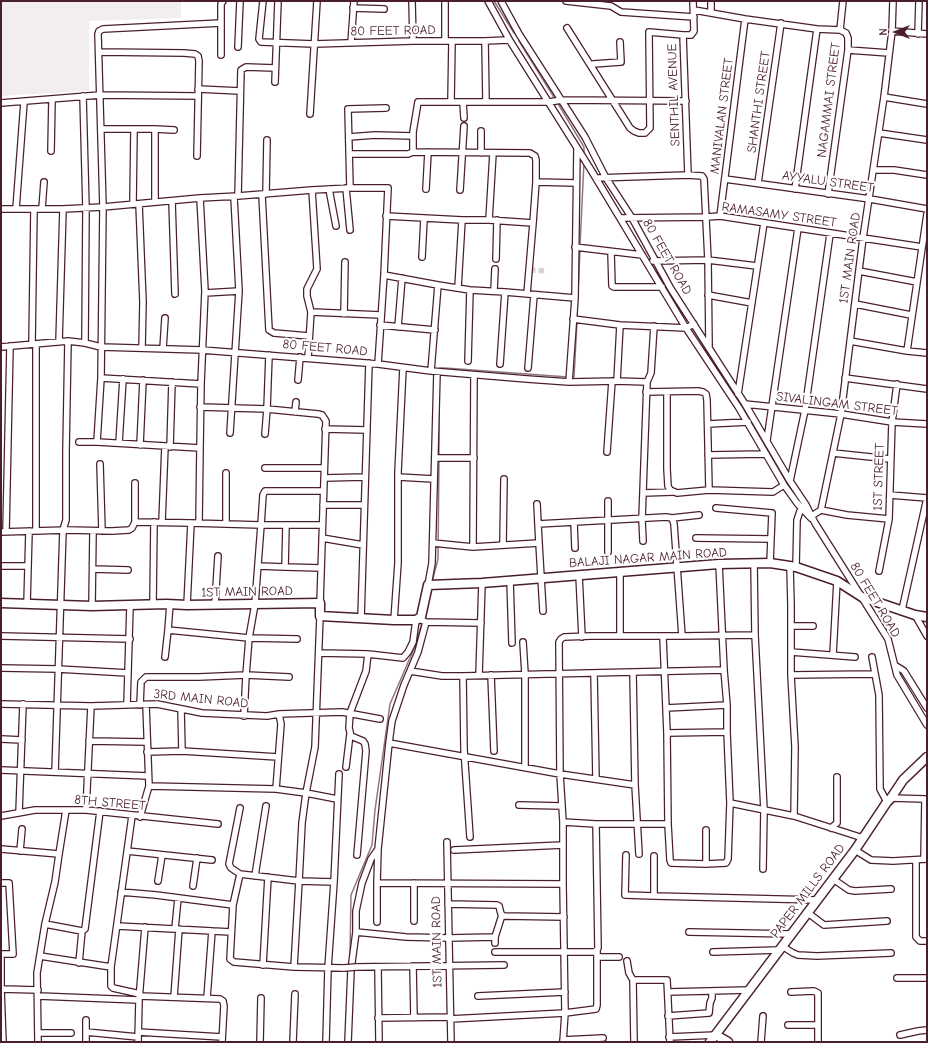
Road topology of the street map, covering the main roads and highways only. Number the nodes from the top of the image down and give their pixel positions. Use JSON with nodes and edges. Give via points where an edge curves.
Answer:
{"nodes":[{"id":1,"x":1,"y":603,"type":"edge"},
{"id":2,"x":927,"y":617,"type":"edge"},
{"id":3,"x":394,"y":620,"type":"joint"},
{"id":4,"x":927,"y":757,"type":"edge"},
{"id":5,"x":716,"y":1035,"type":"junction"},
{"id":6,"x":710,"y":1042,"type":"edge"},
{"id":7,"x":728,"y":1042,"type":"edge"}],
"edges":[{"from":1,"to":3,"type":"main road","name":"1ST MAIN ROAD","via":[[92,606],[320,603],[320,616]]},
{"from":2,"to":3,"type":"main road","name":"BALAJI NAGAR MAIN ROAD","via":[[862,597],[837,581],[793,566],[754,563],[431,585],[421,621]]},
{"from":4,"to":5,"type":"main road","name":"PAPER MILLS ROAD","via":[[904,780],[855,850]]},
{"from":5,"to":6,"type":"main road","name":"PAPER MILLS ROAD"},
{"from":5,"to":7,"type":"main road"}]}
